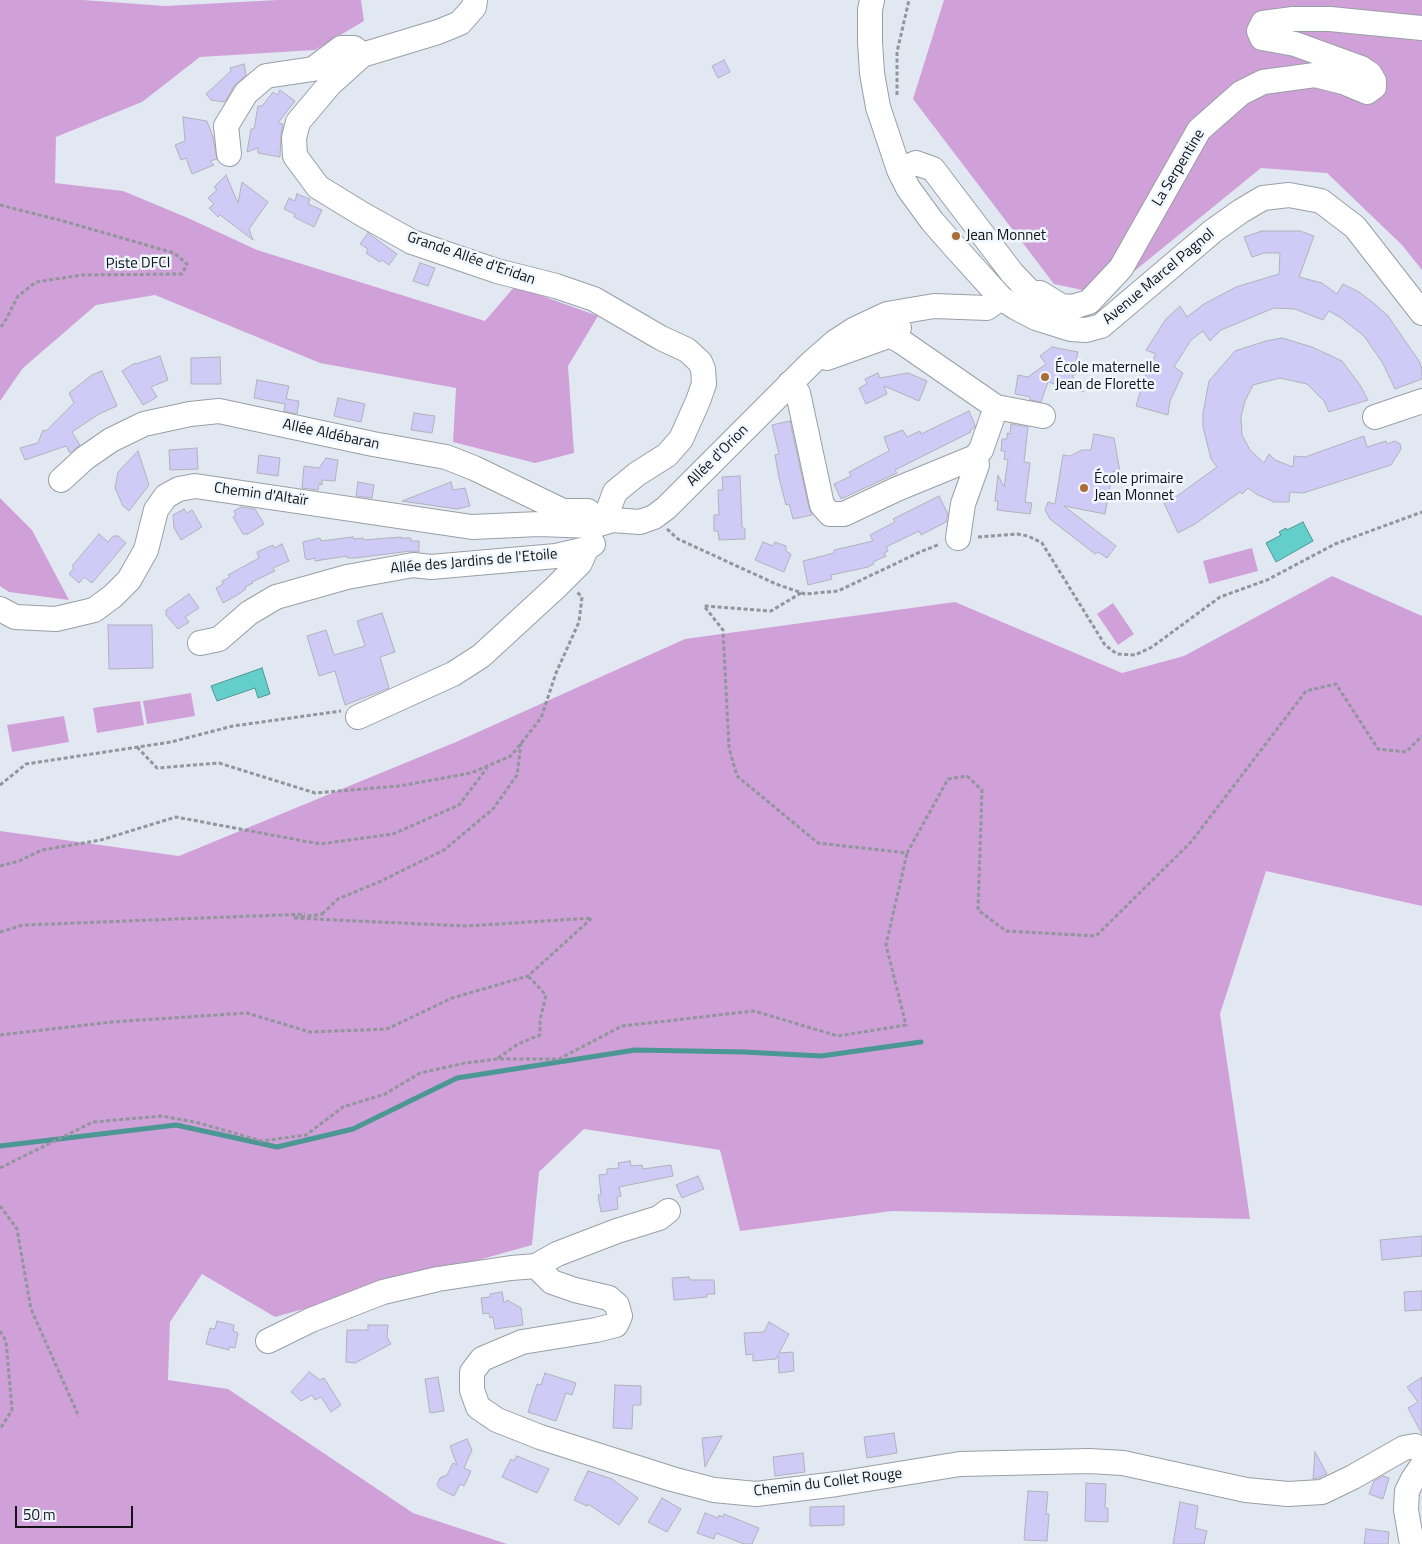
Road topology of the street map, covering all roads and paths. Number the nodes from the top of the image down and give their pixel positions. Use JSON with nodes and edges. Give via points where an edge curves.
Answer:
{"nodes":[{"id":1,"x":475,"y":0,"type":"edge"},
{"id":2,"x":872,"y":0,"type":"edge"},
{"id":3,"x":910,"y":0,"type":"edge"},
{"id":4,"x":1422,"y":28,"type":"edge"},
{"id":5,"x":362,"y":55,"type":"junction"},
{"id":6,"x":897,"y":98,"type":"dead end"},
{"id":7,"x":229,"y":154,"type":"dead end"},
{"id":8,"x":899,"y":170,"type":"junction"},
{"id":9,"x":0,"y":205,"type":"edge"},
{"id":10,"x":1016,"y":300,"type":"junction"},
{"id":11,"x":919,"y":308,"type":"junction"},
{"id":12,"x":1422,"y":313,"type":"edge"},
{"id":13,"x":868,"y":323,"type":"junction"},
{"id":14,"x":0,"y":328,"type":"edge"},
{"id":15,"x":891,"y":336,"type":"junction"},
{"id":16,"x":811,"y":363,"type":"junction"},
{"id":17,"x":790,"y":383,"type":"junction"},
{"id":18,"x":1422,"y":400,"type":"edge"},
{"id":19,"x":996,"y":407,"type":"junction"},
{"id":20,"x":1043,"y":416,"type":"dead end"},
{"id":21,"x":1375,"y":417,"type":"dead end"},
{"id":22,"x":975,"y":457,"type":"junction"},
{"id":23,"x":61,"y":480,"type":"dead end"},
{"id":24,"x":1422,"y":512,"type":"edge"},
{"id":25,"x":543,"y":514,"type":"junction"},
{"id":26,"x":654,"y":517,"type":"junction"},
{"id":27,"x":605,"y":518,"type":"junction"},
{"id":28,"x":958,"y":538,"type":"junction"},
{"id":29,"x":586,"y":549,"type":"junction"},
{"id":30,"x":564,"y":579,"type":"junction"},
{"id":31,"x":801,"y":593,"type":"junction"},
{"id":32,"x":0,"y":609,"type":"edge"},
{"id":33,"x":200,"y":643,"type":"dead end"},
{"id":34,"x":358,"y":717,"type":"joint"},
{"id":35,"x":1422,"y":736,"type":"edge"},
{"id":36,"x":521,"y":743,"type":"junction"},
{"id":37,"x":137,"y":747,"type":"junction"},
{"id":38,"x":488,"y":767,"type":"junction"},
{"id":39,"x":0,"y":785,"type":"edge"},
{"id":40,"x":907,"y":853,"type":"junction"},
{"id":41,"x":0,"y":866,"type":"edge"},
{"id":42,"x":323,"y":914,"type":"junction"},
{"id":43,"x":0,"y":932,"type":"edge"},
{"id":44,"x":528,"y":976,"type":"junction"},
{"id":45,"x":0,"y":1035,"type":"edge"},
{"id":46,"x":498,"y":1059,"type":"junction"},
{"id":47,"x":0,"y":1168,"type":"edge"},
{"id":48,"x":0,"y":1206,"type":"edge"},
{"id":49,"x":668,"y":1211,"type":"dead end"},
{"id":50,"x":536,"y":1266,"type":"junction"},
{"id":51,"x":0,"y":1331,"type":"edge"},
{"id":52,"x":268,"y":1341,"type":"dead end"},
{"id":53,"x":79,"y":1417,"type":"dead end"},
{"id":54,"x":0,"y":1429,"type":"edge"},
{"id":55,"x":1422,"y":1452,"type":"edge"},
{"id":56,"x":1422,"y":1466,"type":"edge"},
{"id":57,"x":1412,"y":1544,"type":"edge"}],
"edges":[{"from":1,"to":5,"type":"street","name":"Grande Allée d'Eridan","via":[[474,7],[460,23]]},
{"from":2,"to":8,"type":"street","name":"Avenue Marcel Pagnol","via":[[872,72],[878,107]]},
{"from":3,"to":6,"type":"path","via":[[897,52]]},
{"from":4,"to":10,"type":"street","name":"La Serpentine","via":[[1330,19],[1263,23],[1259,30],[1262,38],[1295,44],[1361,68],[1370,74],[1374,87],[1367,92],[1315,75],[1263,82],[1241,93],[1199,130],[1121,268],[1089,302],[1072,307],[1061,306],[1040,293]]},
{"from":5,"to":7,"type":"street","via":[[354,48],[341,48],[313,69],[266,76],[246,94],[226,126]]},
{"from":5,"to":27,"type":"street","name":"Grande Allée d'Eridan","via":[[330,84],[298,122],[294,138],[295,156],[318,186],[412,242],[594,299],[687,350],[704,369],[704,384],[680,439],[667,455],[615,492]]},
{"from":8,"to":10,"type":"street","name":"Avenue Marcel Pagnol","via":[[932,221]]},
{"from":8,"to":10,"type":"street","via":[[916,163],[934,169],[1012,273]]},
{"from":9,"to":14,"type":"path","name":"Piste DFCI","via":[[174,253],[187,264],[182,274],[82,275],[36,282],[18,296]]},
{"from":10,"to":11,"type":"street","name":"Allée d'Orion","via":[[987,308]]},
{"from":10,"to":12,"type":"street","name":"Avenue Marcel Pagnol","via":[[1036,318],[1071,329],[1101,326],[1240,210],[1263,198],[1289,195],[1321,201],[1355,228]]},
{"from":11,"to":13,"type":"street","name":"Allée d'Orion","via":[[887,314]]},
{"from":11,"to":15,"type":"street","name":"Allée d'Orion"},
{"from":13,"to":15,"type":"street"},
{"from":13,"to":16,"type":"street","name":"Allée d'Orion","via":[[835,342]]},
{"from":15,"to":16,"type":"street","name":"Allée d'Orion"},
{"from":15,"to":19,"type":"street"},
{"from":16,"to":17,"type":"street","name":"Allée d'Orion"},
{"from":17,"to":22,"type":"street","via":[[798,394],[822,505],[830,514],[844,514]]},
{"from":17,"to":26,"type":"street","name":"Allée d'Orion"},
{"from":18,"to":21,"type":"street"},
{"from":19,"to":20,"type":"street"},
{"from":19,"to":22,"type":"street","via":[[981,450]]},
{"from":22,"to":28,"type":"street","via":[[977,465],[963,504]]},
{"from":23,"to":25,"type":"street","name":"Allée Aldébaran","via":[[111,440],[144,424],[219,411],[446,457],[474,468]]},
{"from":24,"to":28,"type":"path","via":[[1335,544],[1267,580],[1220,597],[1152,647],[1135,655],[1117,654],[1104,646],[1042,544],[1017,534]]},
{"from":25,"to":27,"type":"street","name":"Allée Aldébaran","via":[[590,511]]},
{"from":25,"to":32,"type":"street","name":"Chemin d'Altaïr","via":[[472,527],[195,486],[166,496],[156,510],[146,550],[129,580],[94,610],[56,619],[15,617]]},
{"from":26,"to":27,"type":"street","via":[[640,522]]},
{"from":26,"to":31,"type":"path","via":[[678,539]]},
{"from":27,"to":29,"type":"street","name":"Grande Allée d'Eridan","via":[[602,537]]},
{"from":28,"to":31,"type":"path","via":[[920,552],[838,591]]},
{"from":29,"to":30,"type":"street","via":[[580,563]]},
{"from":29,"to":33,"type":"street","name":"Allée des Jardins de l'Etoile","via":[[556,556],[439,566],[413,565],[347,577],[276,597],[249,613],[219,640]]},
{"from":30,"to":34,"type":"street","via":[[481,656],[453,674]]},
{"from":30,"to":36,"type":"path","via":[[582,597],[579,622],[556,673],[541,718]]},
{"from":31,"to":40,"type":"path","via":[[771,611],[704,606],[723,630],[729,748],[737,776],[818,843]]},
{"from":34,"to":37,"type":"path","via":[[339,711],[233,726]]},
{"from":35,"to":40,"type":"path","via":[[1406,752],[1378,749],[1336,684],[1306,691],[1191,842],[1096,936],[1006,931],[978,910],[982,790],[967,776],[948,779]]},
{"from":36,"to":38,"type":"path","via":[[511,756]]},
{"from":36,"to":42,"type":"path","via":[[517,775],[493,809],[444,850],[338,899]]},
{"from":37,"to":38,"type":"path","via":[[157,768],[219,762],[315,794],[399,786],[472,774]]},
{"from":37,"to":39,"type":"path","via":[[26,764]]},
{"from":38,"to":41,"type":"path","via":[[459,805],[393,834],[320,844],[176,817],[101,840],[42,850]]},
{"from":40,"to":46,"type":"path","via":[[886,945],[906,1025],[838,1036],[754,1011],[622,1026],[559,1058]]},
{"from":42,"to":43,"type":"path","via":[[23,925]]},
{"from":42,"to":44,"type":"path","via":[[293,918],[466,926],[592,918]]},
{"from":44,"to":45,"type":"path","via":[[452,998],[387,1028],[310,1032],[247,1013],[111,1022]]},
{"from":44,"to":46,"type":"path","via":[[546,996],[540,1035],[518,1044]]},
{"from":46,"to":47,"type":"path","via":[[420,1073],[385,1094],[343,1108],[306,1135],[262,1141],[162,1116],[93,1122]]},
{"from":48,"to":53,"type":"path","via":[[17,1229],[31,1309]]},
{"from":49,"to":50,"type":"street","via":[[659,1218],[558,1254]]},
{"from":50,"to":52,"type":"street","via":[[438,1278],[383,1292]]},
{"from":50,"to":55,"type":"street","name":"Chemin du Collet Rouge","via":[[552,1282],[609,1298],[617,1305],[620,1316],[616,1325],[522,1342],[482,1359],[472,1372],[472,1390],[478,1407],[497,1420],[540,1437],[714,1490],[756,1494],[960,1464],[1089,1461],[1123,1463],[1246,1490],[1288,1494],[1322,1492],[1404,1448],[1415,1446]]},
{"from":51,"to":54,"type":"path","via":[[6,1341],[12,1410]]},
{"from":56,"to":57,"type":"street","via":[[1407,1491],[1406,1510]]}]}
